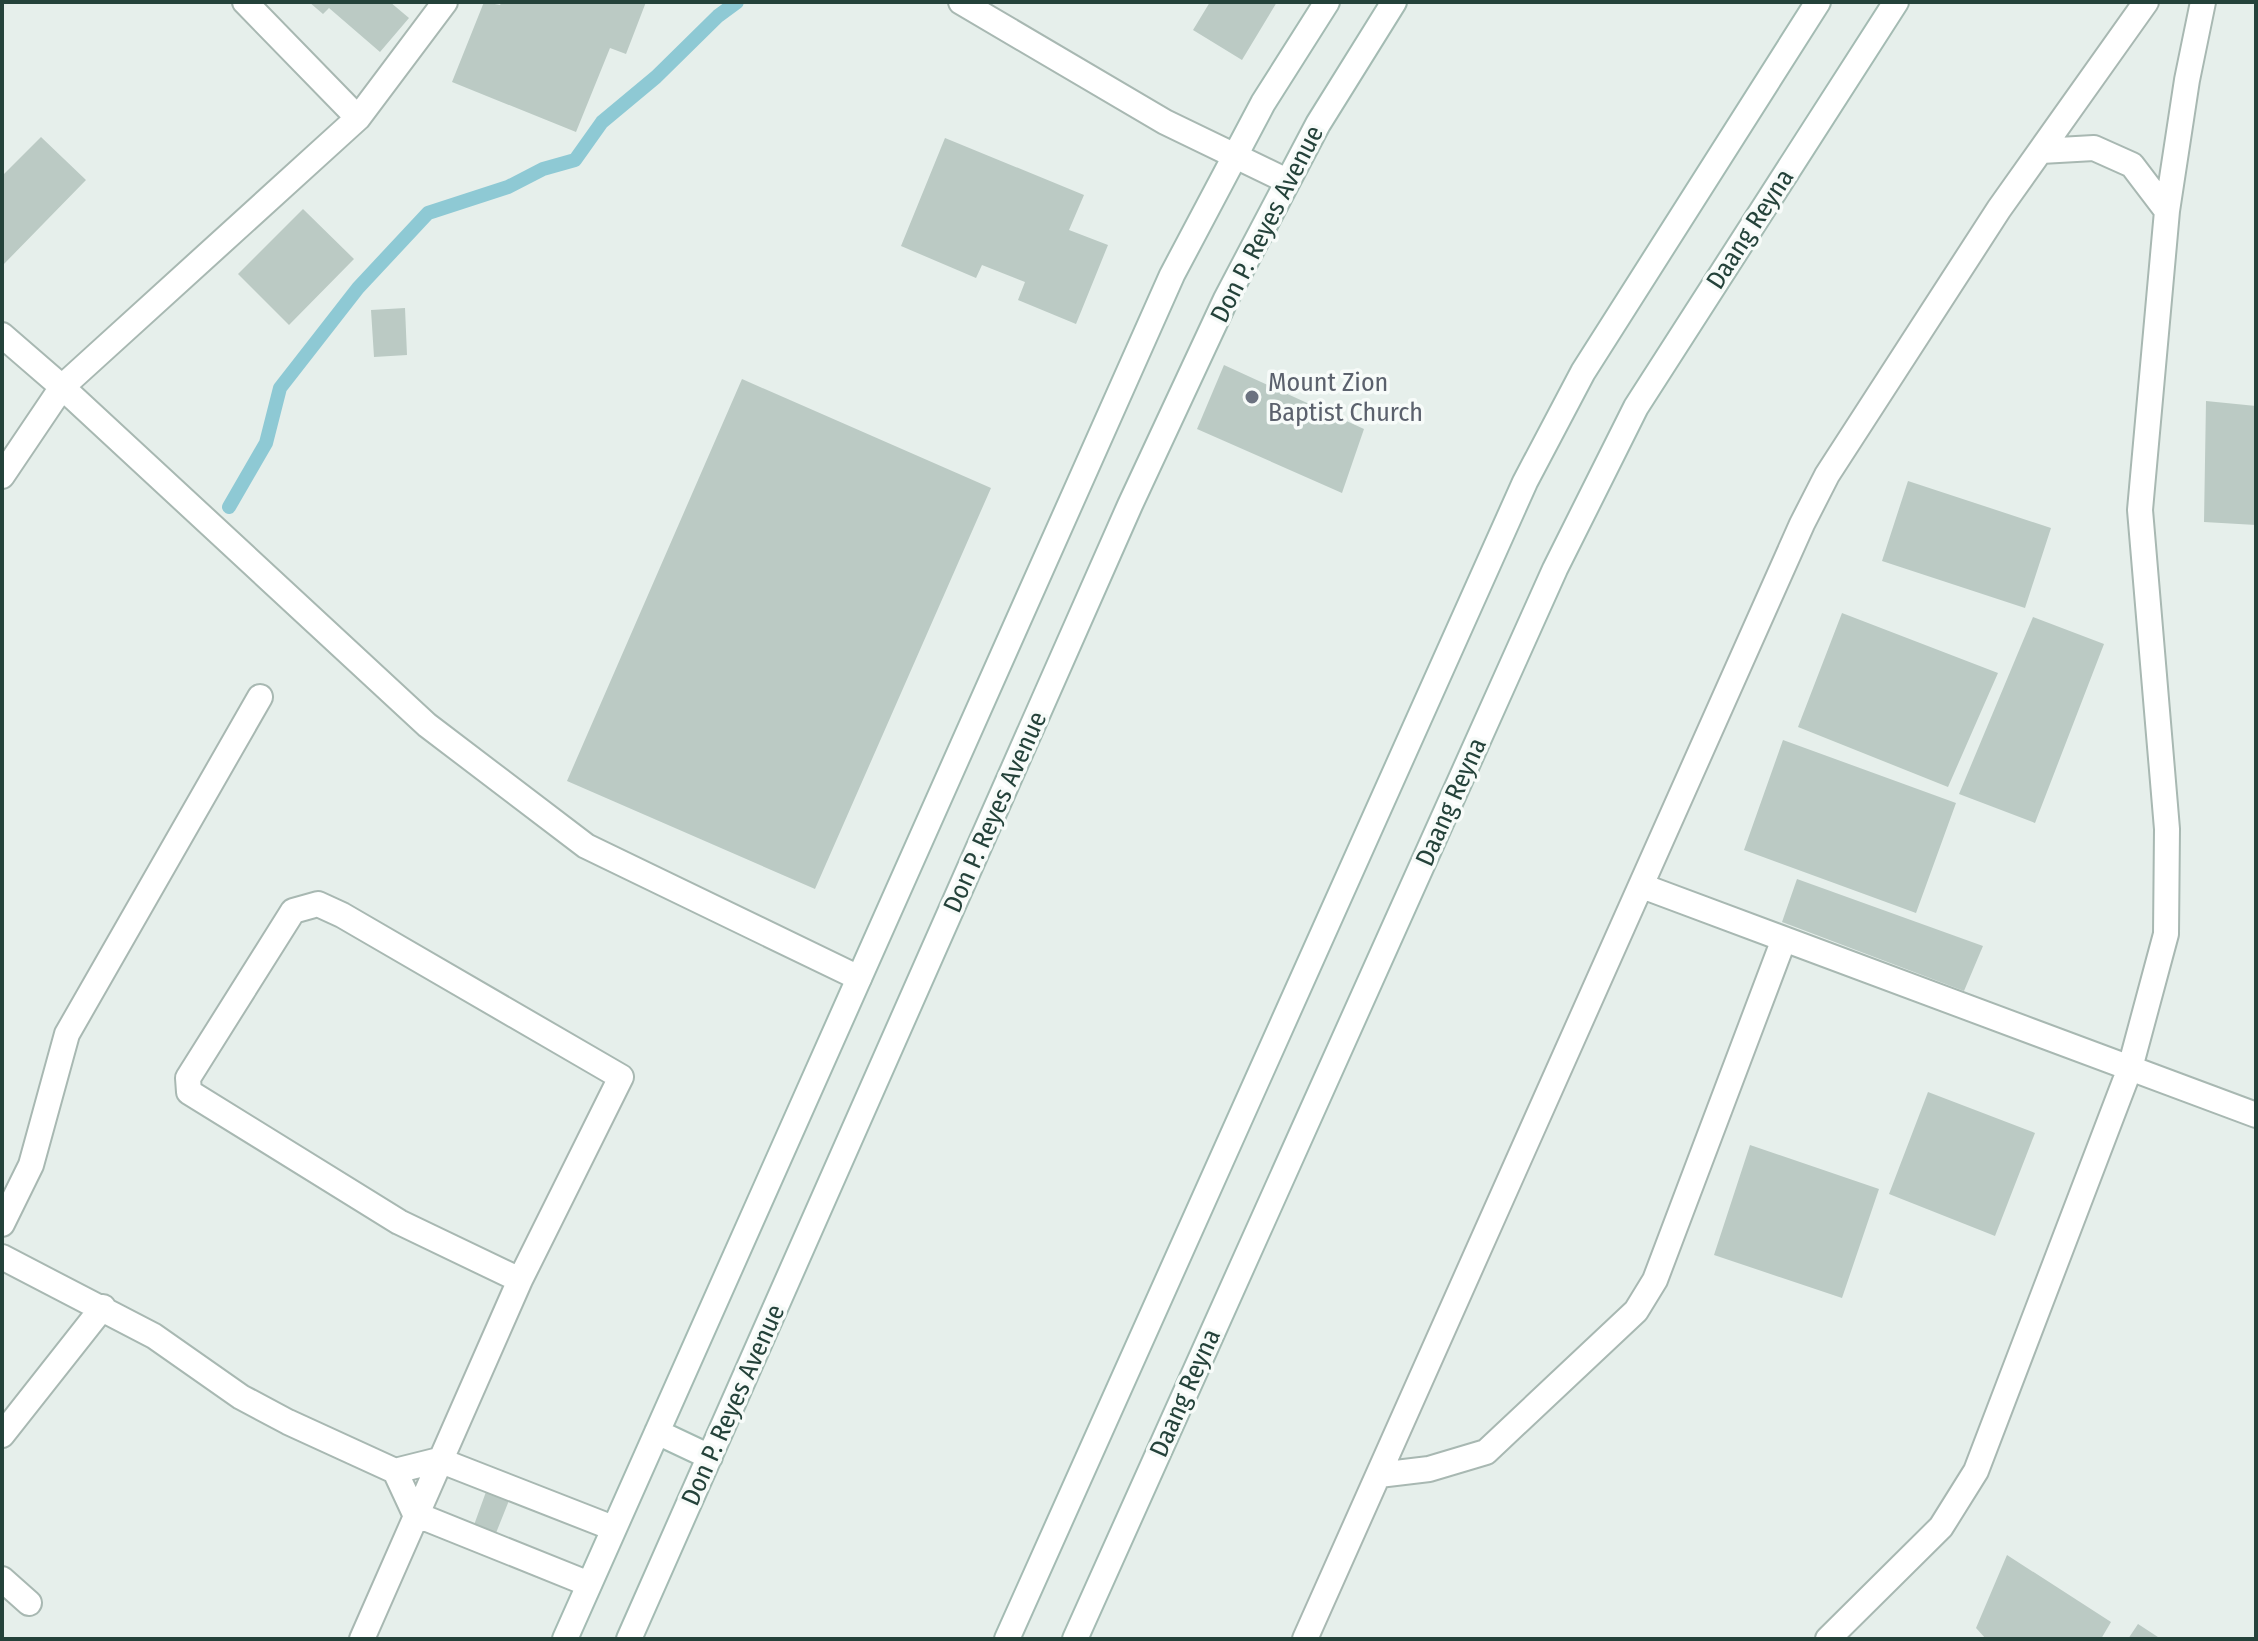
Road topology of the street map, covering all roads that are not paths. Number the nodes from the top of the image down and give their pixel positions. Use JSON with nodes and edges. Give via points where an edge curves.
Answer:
{"nodes":[{"id":1,"x":245,"y":2,"type":"edge"},
{"id":2,"x":445,"y":2,"type":"edge"},
{"id":3,"x":961,"y":2,"type":"edge"},
{"id":4,"x":1327,"y":2,"type":"edge"},
{"id":5,"x":1394,"y":2,"type":"edge"},
{"id":6,"x":1818,"y":2,"type":"edge"},
{"id":7,"x":1896,"y":2,"type":"edge"},
{"id":8,"x":2146,"y":2,"type":"edge"},
{"id":9,"x":2203,"y":2,"type":"edge"},
{"id":10,"x":358,"y":118,"type":"junction"},
{"id":11,"x":2041,"y":151,"type":"junction"},
{"id":12,"x":1233,"y":157,"type":"junction"},
{"id":13,"x":1287,"y":181,"type":"junction"},
{"id":14,"x":2167,"y":211,"type":"junction"},
{"id":15,"x":2,"y":335,"type":"edge"},
{"id":16,"x":62,"y":387,"type":"junction"},
{"id":17,"x":2,"y":476,"type":"edge"},
{"id":18,"x":260,"y":697,"type":"dead end"},
{"id":19,"x":1642,"y":886,"type":"junction"},
{"id":20,"x":1784,"y":939,"type":"junction"},
{"id":21,"x":859,"y":978,"type":"junction"},
{"id":22,"x":2130,"y":1068,"type":"junction"},
{"id":23,"x":2256,"y":1115,"type":"edge"},
{"id":24,"x":2,"y":1224,"type":"edge"},
{"id":25,"x":2,"y":1257,"type":"edge"},
{"id":26,"x":520,"y":1280,"type":"junction"},
{"id":27,"x":103,"y":1307,"type":"junction"},
{"id":28,"x":657,"y":1432,"type":"junction"},
{"id":29,"x":2,"y":1435,"type":"edge"},
{"id":30,"x":710,"y":1457,"type":"junction"},
{"id":31,"x":439,"y":1460,"type":"junction"},
{"id":32,"x":395,"y":1471,"type":"junction"},
{"id":33,"x":1379,"y":1475,"type":"junction"},
{"id":34,"x":415,"y":1514,"type":"junction"},
{"id":35,"x":613,"y":1528,"type":"junction"},
{"id":36,"x":2,"y":1579,"type":"edge"},
{"id":37,"x":589,"y":1584,"type":"junction"},
{"id":38,"x":29,"y":1603,"type":"dead end"},
{"id":39,"x":362,"y":1639,"type":"edge"},
{"id":40,"x":565,"y":1639,"type":"edge"},
{"id":41,"x":629,"y":1639,"type":"edge"},
{"id":42,"x":1007,"y":1639,"type":"edge"},
{"id":43,"x":1075,"y":1639,"type":"edge"},
{"id":44,"x":1305,"y":1639,"type":"edge"},
{"id":45,"x":1828,"y":1639,"type":"edge"}],
"edges":[{"from":1,"to":10,"type":"street"},
{"from":2,"to":10,"type":"street"},
{"from":3,"to":12,"type":"street"},
{"from":4,"to":12,"type":"street"},
{"from":5,"to":13,"type":"street","name":"Don P. Reyes Avenue"},
{"from":6,"to":42,"type":"street","via":[[1583,372],[1525,482]]},
{"from":7,"to":43,"type":"street","name":"Daang Reyna","via":[[1636,407],[1555,569]]},
{"from":8,"to":11,"type":"street"},
{"from":9,"to":14,"type":"street"},
{"from":10,"to":16,"type":"street"},
{"from":11,"to":14,"type":"street","via":[[2094,148],[2132,165]]},
{"from":11,"to":19,"type":"street","via":[[1827,475]]},
{"from":12,"to":13,"type":"street"},
{"from":12,"to":21,"type":"street","via":[[1172,275]]},
{"from":13,"to":30,"type":"street","name":"Don P. Reyes Avenue","via":[[1130,505]]},
{"from":14,"to":22,"type":"street","via":[[2140,510],[2167,829],[2166,934]]},
{"from":15,"to":16,"type":"street"},
{"from":16,"to":17,"type":"street"},
{"from":16,"to":21,"type":"street","via":[[427,725],[586,846]]},
{"from":18,"to":24,"type":"street","via":[[67,1034],[31,1165]]},
{"from":19,"to":20,"type":"street"},
{"from":19,"to":33,"type":"street"},
{"from":20,"to":22,"type":"street"},
{"from":20,"to":33,"type":"street","via":[[1655,1280],[1636,1311],[1486,1452],[1429,1469]]},
{"from":21,"to":28,"type":"street"},
{"from":22,"to":23,"type":"street"},
{"from":22,"to":45,"type":"street","via":[[1976,1471],[1941,1527]]},
{"from":25,"to":27,"type":"street"},
{"from":26,"to":26,"type":"street","via":[[621,1077],[342,915],[318,904],[293,911],[188,1078],[189,1092],[399,1222]]},
{"from":26,"to":31,"type":"street"},
{"from":27,"to":29,"type":"street"},
{"from":27,"to":32,"type":"street","via":[[241,1397]]},
{"from":28,"to":30,"type":"street"},
{"from":28,"to":35,"type":"street"},
{"from":30,"to":41,"type":"street","name":"Don P. Reyes Avenue"},
{"from":31,"to":32,"type":"street"},
{"from":31,"to":34,"type":"street"},
{"from":31,"to":35,"type":"street"},
{"from":32,"to":34,"type":"street"},
{"from":33,"to":44,"type":"street"},
{"from":34,"to":37,"type":"street"},
{"from":34,"to":39,"type":"street"},
{"from":35,"to":37,"type":"street"},
{"from":36,"to":38,"type":"street"},
{"from":37,"to":40,"type":"street"}]}
